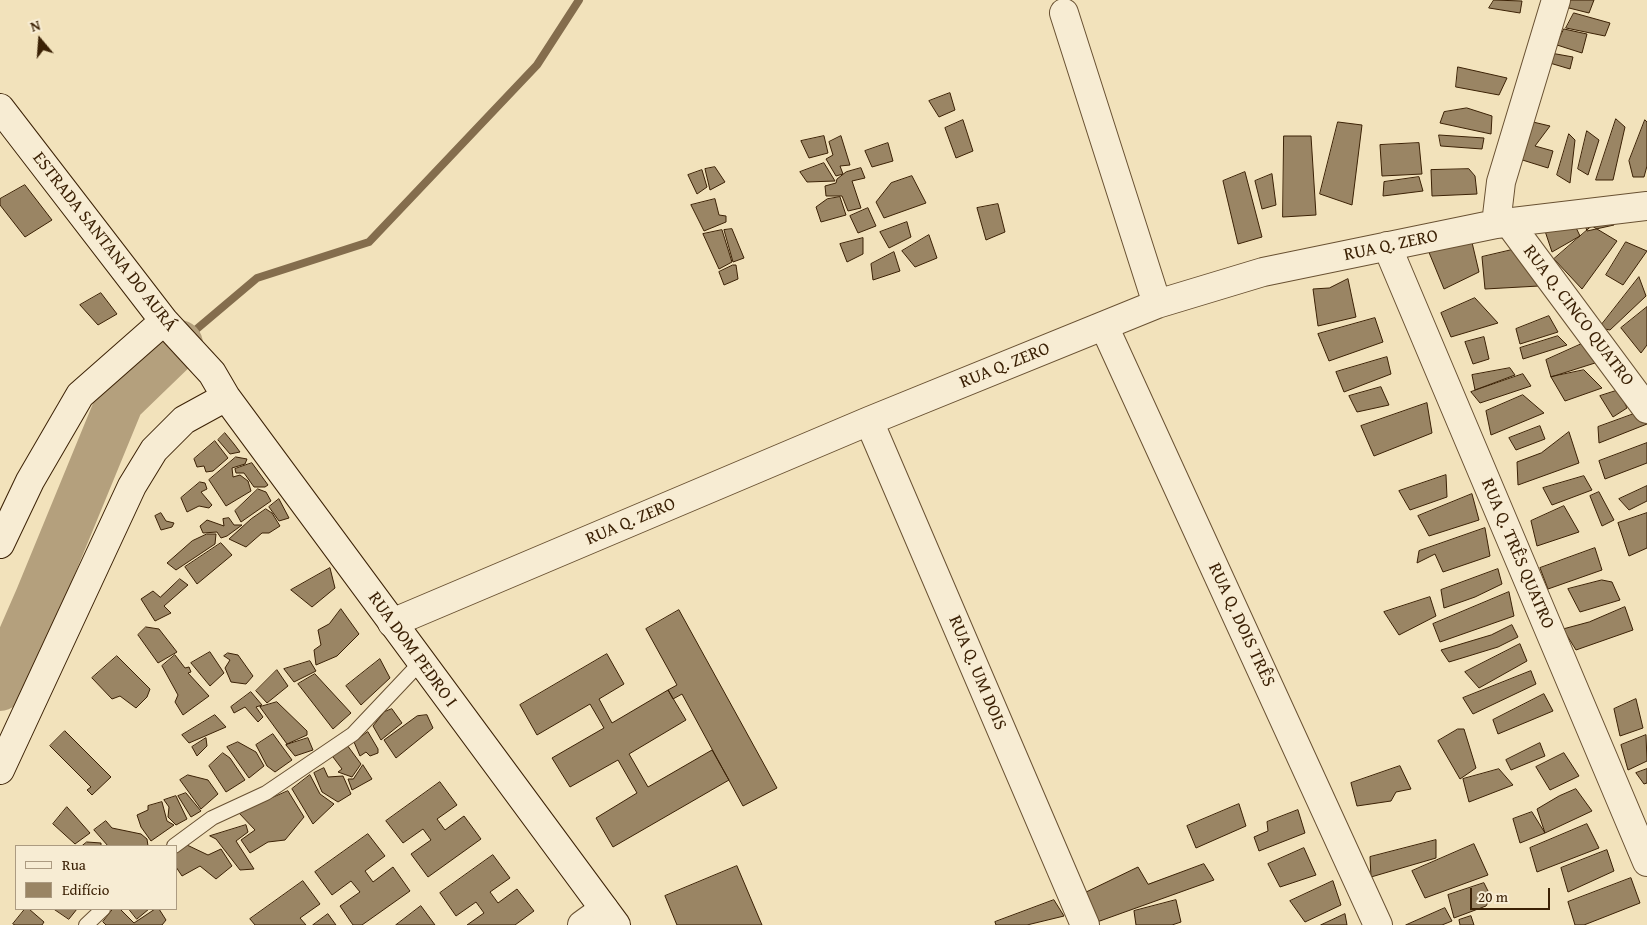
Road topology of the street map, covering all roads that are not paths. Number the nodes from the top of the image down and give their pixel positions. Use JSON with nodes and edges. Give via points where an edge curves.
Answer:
{"nodes":[{"id":1,"x":1556,"y":0,"type":"edge"},
{"id":2,"x":1064,"y":13,"type":"dead end"},
{"id":3,"x":0,"y":108,"type":"edge"},
{"id":4,"x":1647,"y":206,"type":"edge"},
{"id":5,"x":1502,"y":224,"type":"junction"},
{"id":6,"x":1387,"y":246,"type":"junction"},
{"id":7,"x":1157,"y":304,"type":"junction"},
{"id":8,"x":166,"y":323,"type":"junction"},
{"id":9,"x":1104,"y":326,"type":"junction"},
{"id":10,"x":212,"y":373,"type":"joint"},
{"id":11,"x":226,"y":397,"type":"junction"},
{"id":12,"x":1647,"y":409,"type":"edge"},
{"id":13,"x":869,"y":421,"type":"junction"},
{"id":14,"x":0,"y":544,"type":"edge"},
{"id":15,"x":392,"y":623,"type":"junction"},
{"id":16,"x":421,"y":662,"type":"junction"},
{"id":17,"x":0,"y":770,"type":"edge"},
{"id":18,"x":175,"y":845,"type":"edge"},
{"id":19,"x":1647,"y":862,"type":"edge"},
{"id":20,"x":102,"y":910,"type":"edge"},
{"id":21,"x":610,"y":917,"type":"edge"},
{"id":22,"x":86,"y":925,"type":"edge"},
{"id":23,"x":582,"y":925,"type":"edge"},
{"id":24,"x":1086,"y":925,"type":"edge"},
{"id":25,"x":1378,"y":925,"type":"edge"}],
"edges":[{"from":1,"to":5,"type":"street","via":[[1501,182]]},
{"from":2,"to":7,"type":"street"},
{"from":3,"to":8,"type":"street","name":"ESTRADA SANTANA DO AURÁ"},
{"from":4,"to":5,"type":"street","name":"RUA Q. ZERO"},
{"from":5,"to":6,"type":"street","name":"RUA Q. ZERO"},
{"from":5,"to":12,"type":"street","name":"RUA Q. CINCO QUATRO"},
{"from":6,"to":7,"type":"street","name":"RUA Q. ZERO","via":[[1263,272]]},
{"from":6,"to":19,"type":"street","name":"RUA Q. TRÊS QUATRO"},
{"from":7,"to":9,"type":"street","name":"RUA Q. ZERO"},
{"from":8,"to":10,"type":"street","name":"ESTRADA SANTANA DO AURÁ"},
{"from":8,"to":14,"type":"street","via":[[80,395],[30,481]]},
{"from":9,"to":13,"type":"street","name":"RUA Q. ZERO"},
{"from":9,"to":25,"type":"street","name":"RUA Q. DOIS TRÊS"},
{"from":10,"to":11,"type":"street","name":"RUA DOM PEDRO I"},
{"from":11,"to":15,"type":"street","name":"RUA DOM PEDRO I"},
{"from":11,"to":17,"type":"street","via":[[184,420],[154,450],[136,478]]},
{"from":13,"to":15,"type":"street","name":"RUA Q. ZERO"},
{"from":13,"to":24,"type":"street","name":"RUA Q. UM DOIS"},
{"from":15,"to":16,"type":"street","name":"RUA DOM PEDRO I"},
{"from":16,"to":18,"type":"lane","via":[[353,734],[266,792],[212,818]]},
{"from":16,"to":21,"type":"street","name":"RUA DOM PEDRO I"},
{"from":20,"to":22,"type":"lane"},
{"from":21,"to":23,"type":"street"}]}
